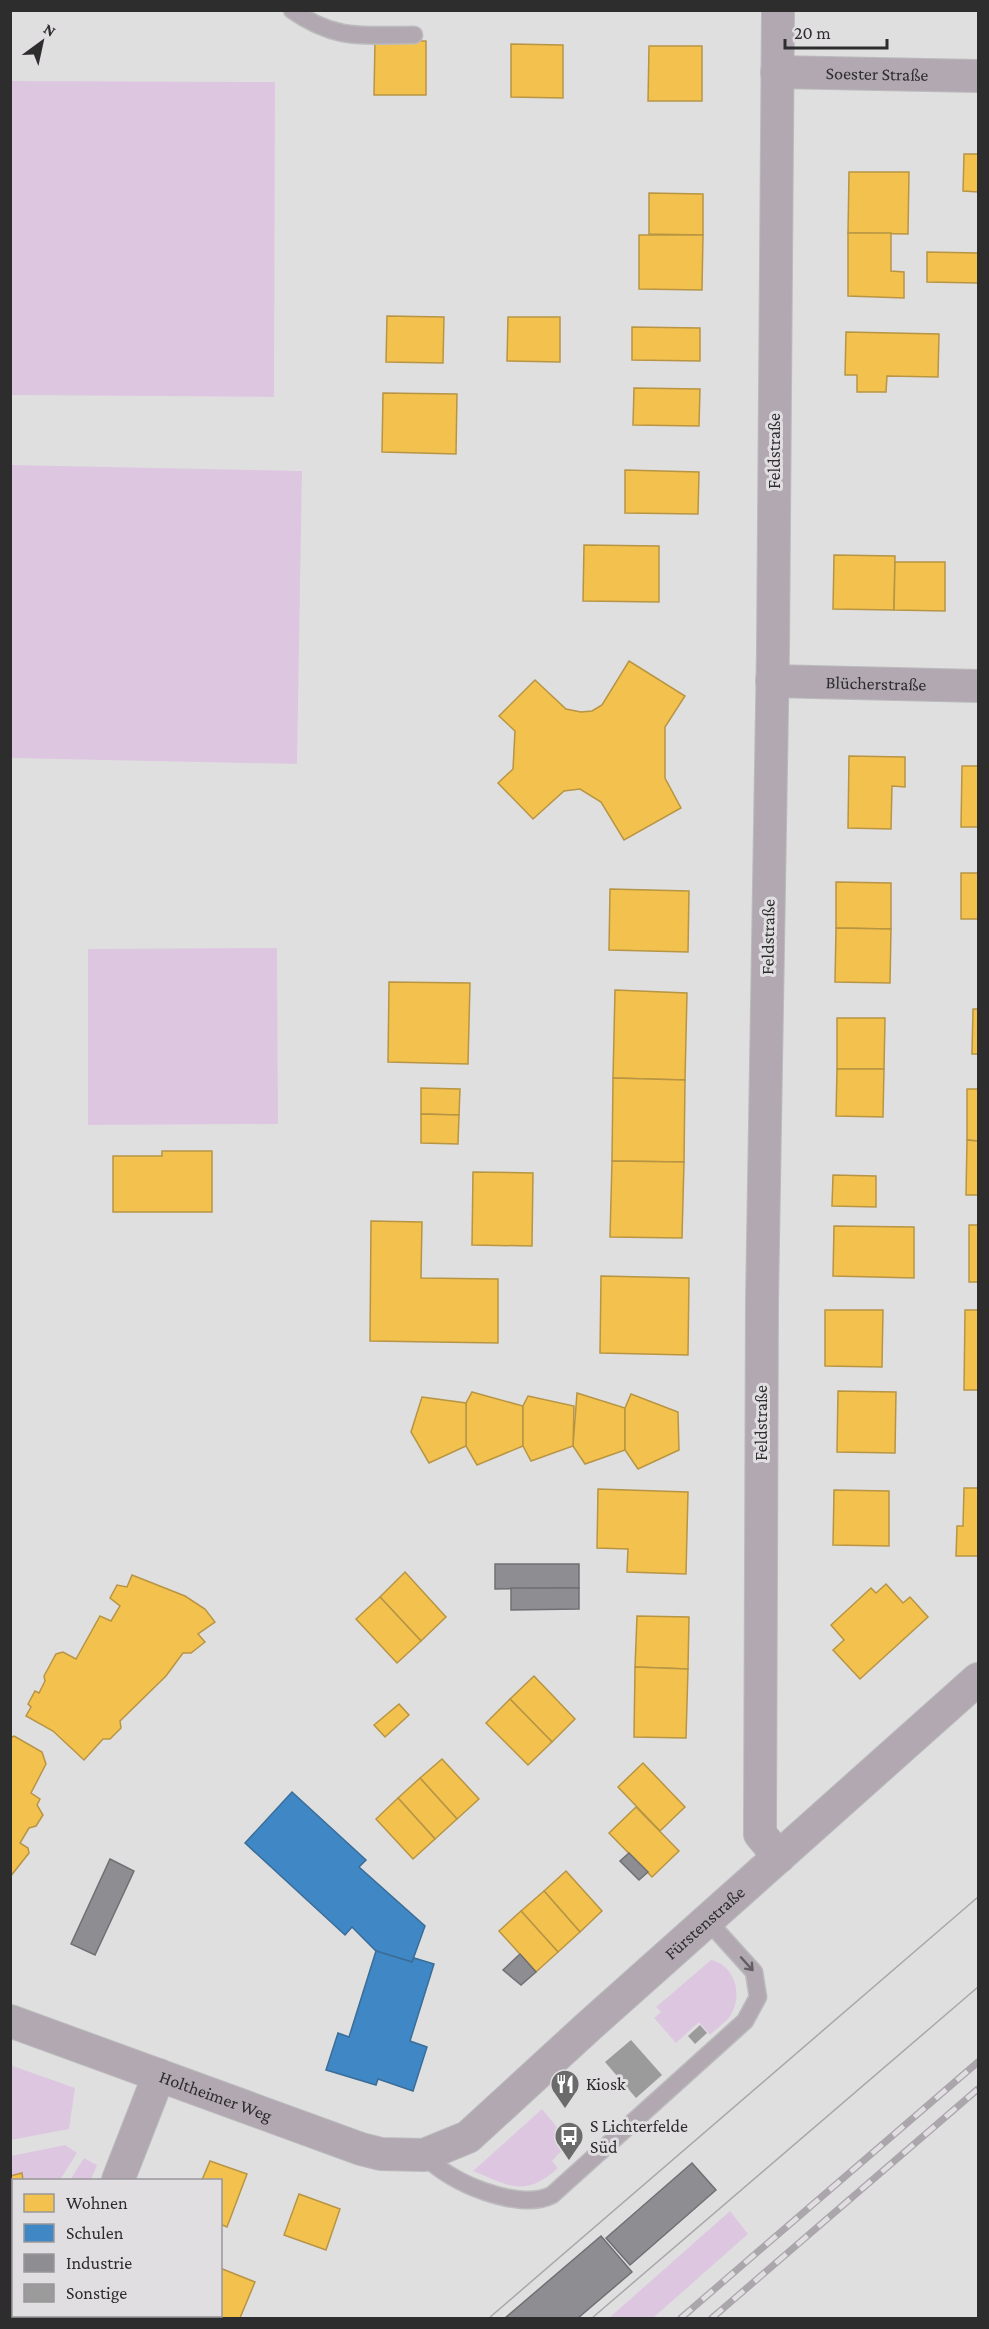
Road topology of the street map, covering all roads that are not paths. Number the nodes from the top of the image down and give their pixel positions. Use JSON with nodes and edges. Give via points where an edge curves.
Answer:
{"nodes":[{"id":1,"x":292,"y":10,"type":"edge"},
{"id":2,"x":778,"y":10,"type":"edge"},
{"id":3,"x":414,"y":35,"type":"dead end"},
{"id":4,"x":777,"y":72,"type":"junction"},
{"id":5,"x":978,"y":76,"type":"edge"},
{"id":6,"x":772,"y":681,"type":"junction"},
{"id":7,"x":978,"y":686,"type":"edge"},
{"id":8,"x":978,"y":1678,"type":"edge"},
{"id":9,"x":779,"y":1857,"type":"junction"},
{"id":10,"x":708,"y":1921,"type":"junction"},
{"id":11,"x":10,"y":2021,"type":"edge"},
{"id":12,"x":159,"y":2075,"type":"junction"},
{"id":13,"x":428,"y":2160,"type":"junction"},
{"id":14,"x":119,"y":2179,"type":"edge"}],
"edges":[{"from":1,"to":3,"type":"lane","via":[[309,22],[340,34]]},
{"from":2,"to":4,"type":"street","name":"Feldstraße"},
{"from":4,"to":5,"type":"street","name":"Soester Straße"},
{"from":4,"to":6,"type":"street","name":"Feldstraße"},
{"from":6,"to":7,"type":"street","name":"Blücherstraße"},
{"from":6,"to":9,"type":"street","name":"Feldstraße","via":[[762,1314],[760,1834]]},
{"from":8,"to":9,"type":"street","name":"Fürstenstraße"},
{"from":9,"to":10,"type":"street","name":"Fürstenstraße"},
{"from":10,"to":13,"type":"street","name":"Fürstenstraße","via":[[468,2137]]},
{"from":10,"to":13,"type":"lane","one_way":true,"via":[[754,1972],[758,1997],[745,2021],[552,2195],[541,2201],[520,2202],[450,2178]]},
{"from":11,"to":12,"type":"street","name":"Holtheimer Weg"},
{"from":12,"to":13,"type":"street","name":"Holtheimer Weg","via":[[361,2149]]},
{"from":12,"to":14,"type":"street"}]}
